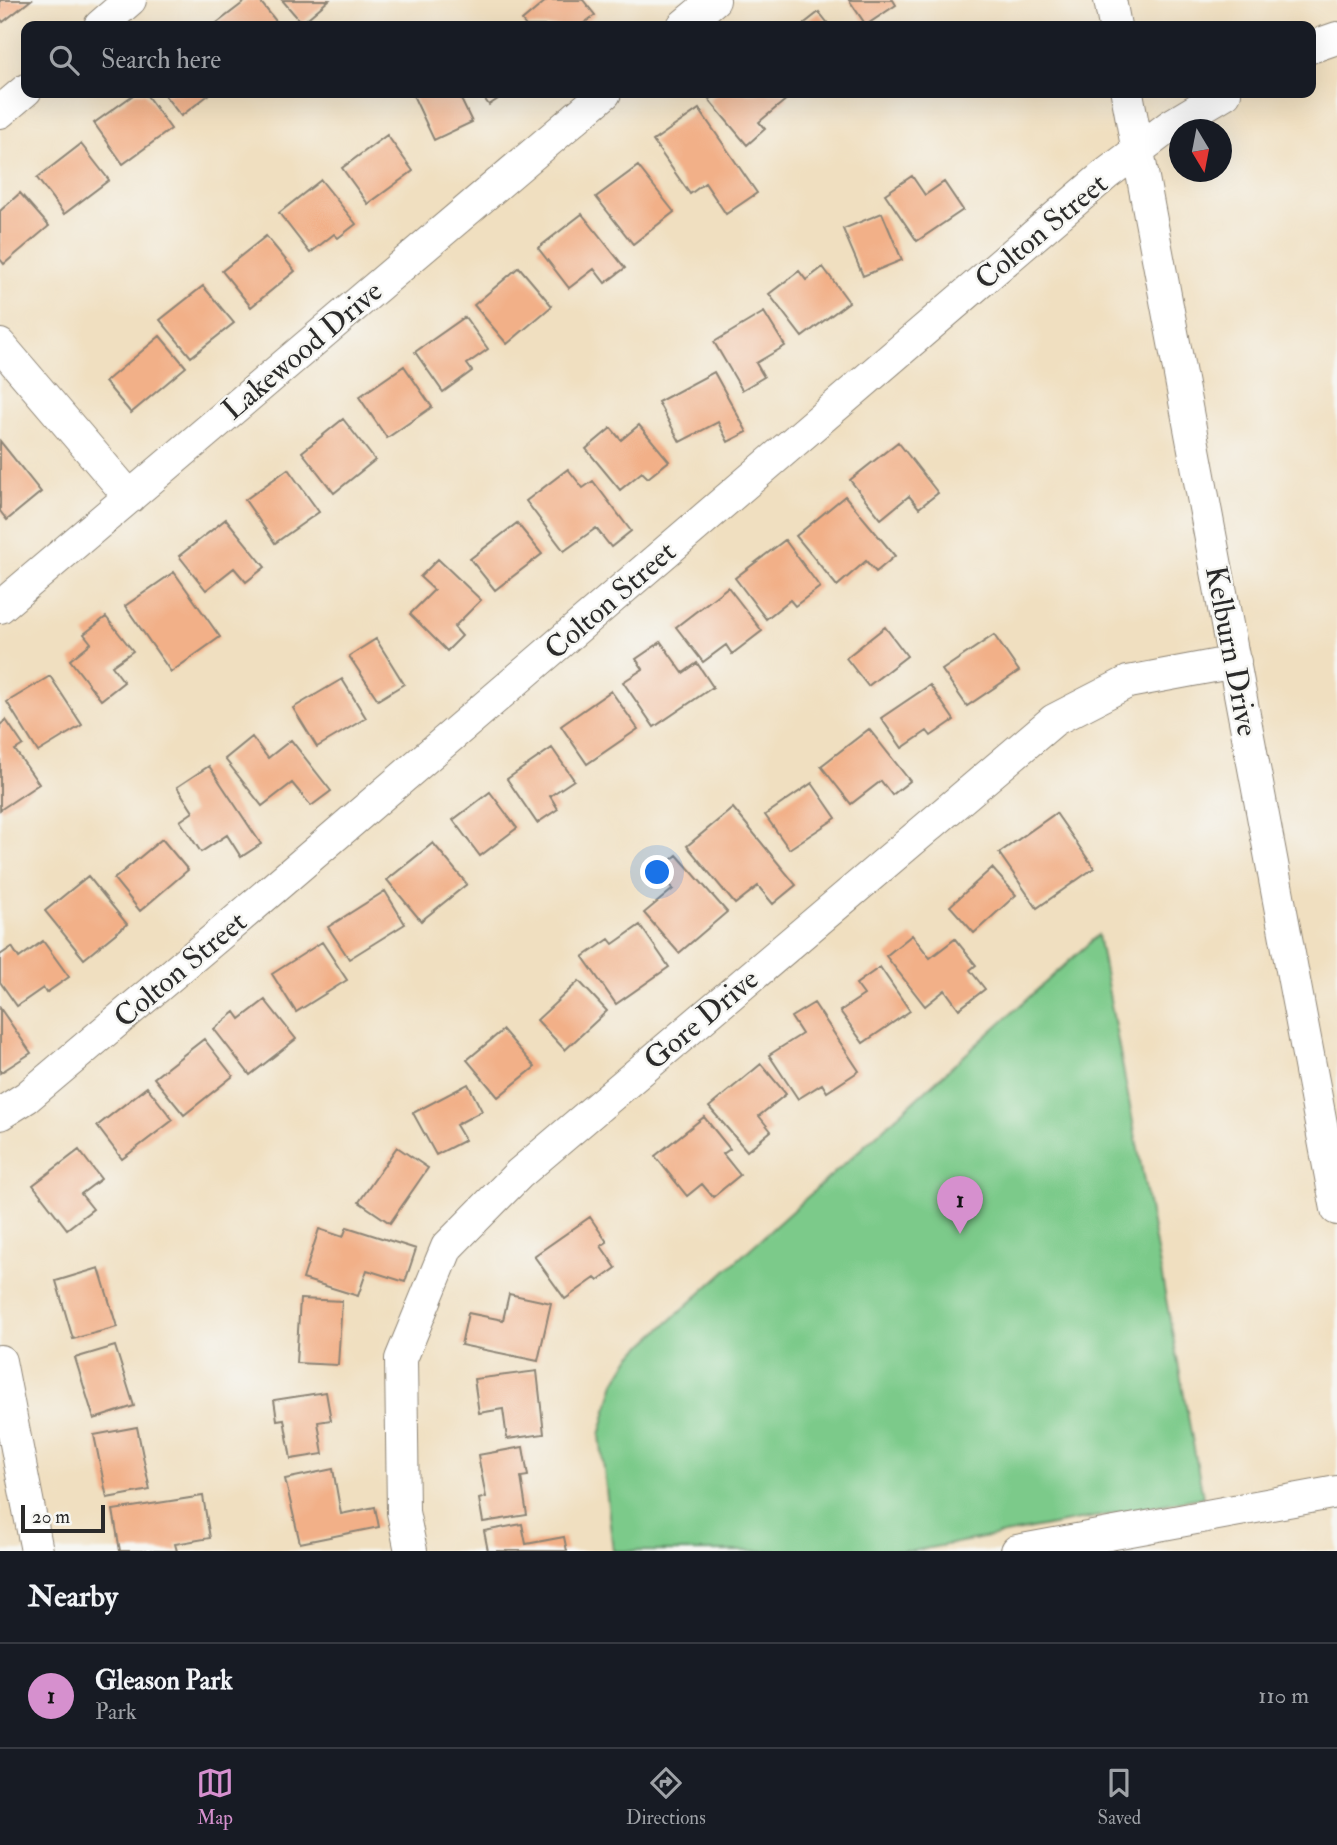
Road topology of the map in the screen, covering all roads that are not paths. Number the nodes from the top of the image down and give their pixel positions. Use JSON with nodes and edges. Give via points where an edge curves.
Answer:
{"nodes":[{"id":1,"x":130,"y":0,"type":"edge"},
{"id":2,"x":714,"y":0,"type":"edge"},
{"id":3,"x":1110,"y":0,"type":"edge"},
{"id":4,"x":106,"y":21,"type":"edge"},
{"id":5,"x":689,"y":21,"type":"edge"},
{"id":6,"x":1114,"y":21,"type":"edge"},
{"id":7,"x":1337,"y":38,"type":"edge"},
{"id":8,"x":1316,"y":45,"type":"edge"},
{"id":9,"x":21,"y":94,"type":"edge"},
{"id":10,"x":599,"y":98,"type":"edge"},
{"id":11,"x":1128,"y":98,"type":"edge"},
{"id":12,"x":1218,"y":98,"type":"edge"},
{"id":13,"x":0,"y":112,"type":"edge"},
{"id":14,"x":1137,"y":150,"type":"junction"},
{"id":15,"x":0,"y":345,"type":"edge"},
{"id":16,"x":130,"y":497,"type":"junction"},
{"id":17,"x":0,"y":607,"type":"edge"},
{"id":18,"x":1235,"y":662,"type":"junction"},
{"id":19,"x":0,"y":1114,"type":"edge"},
{"id":20,"x":1337,"y":1209,"type":"edge"},
{"id":21,"x":0,"y":1361,"type":"edge"},
{"id":22,"x":1337,"y":1492,"type":"edge"},
{"id":23,"x":37,"y":1551,"type":"edge"},
{"id":24,"x":411,"y":1551,"type":"edge"},
{"id":25,"x":1017,"y":1551,"type":"edge"}],
"edges":[{"from":1,"to":4,"type":"street"},
{"from":2,"to":5,"type":"street"},
{"from":3,"to":6,"type":"street"},
{"from":7,"to":8,"type":"street"},
{"from":9,"to":13,"type":"street"},
{"from":10,"to":16,"type":"street","name":"Lakewood Drive"},
{"from":11,"to":14,"type":"street","name":"Kelburn Drive"},
{"from":12,"to":14,"type":"street","name":"Colton Street"},
{"from":14,"to":18,"type":"street","name":"Kelburn Drive"},
{"from":14,"to":19,"type":"street","name":"Colton Street","via":[[215,939],[27,1097]]},
{"from":15,"to":16,"type":"street"},
{"from":16,"to":17,"type":"street","name":"Lakewood Drive"},
{"from":18,"to":20,"type":"street","name":"Kelburn Drive"},
{"from":18,"to":24,"type":"street","name":"Gore Drive","via":[[1128,682],[1054,720],[519,1174],[447,1247],[401,1359],[403,1512]]},
{"from":21,"to":23,"type":"street"},
{"from":22,"to":25,"type":"street"}]}
